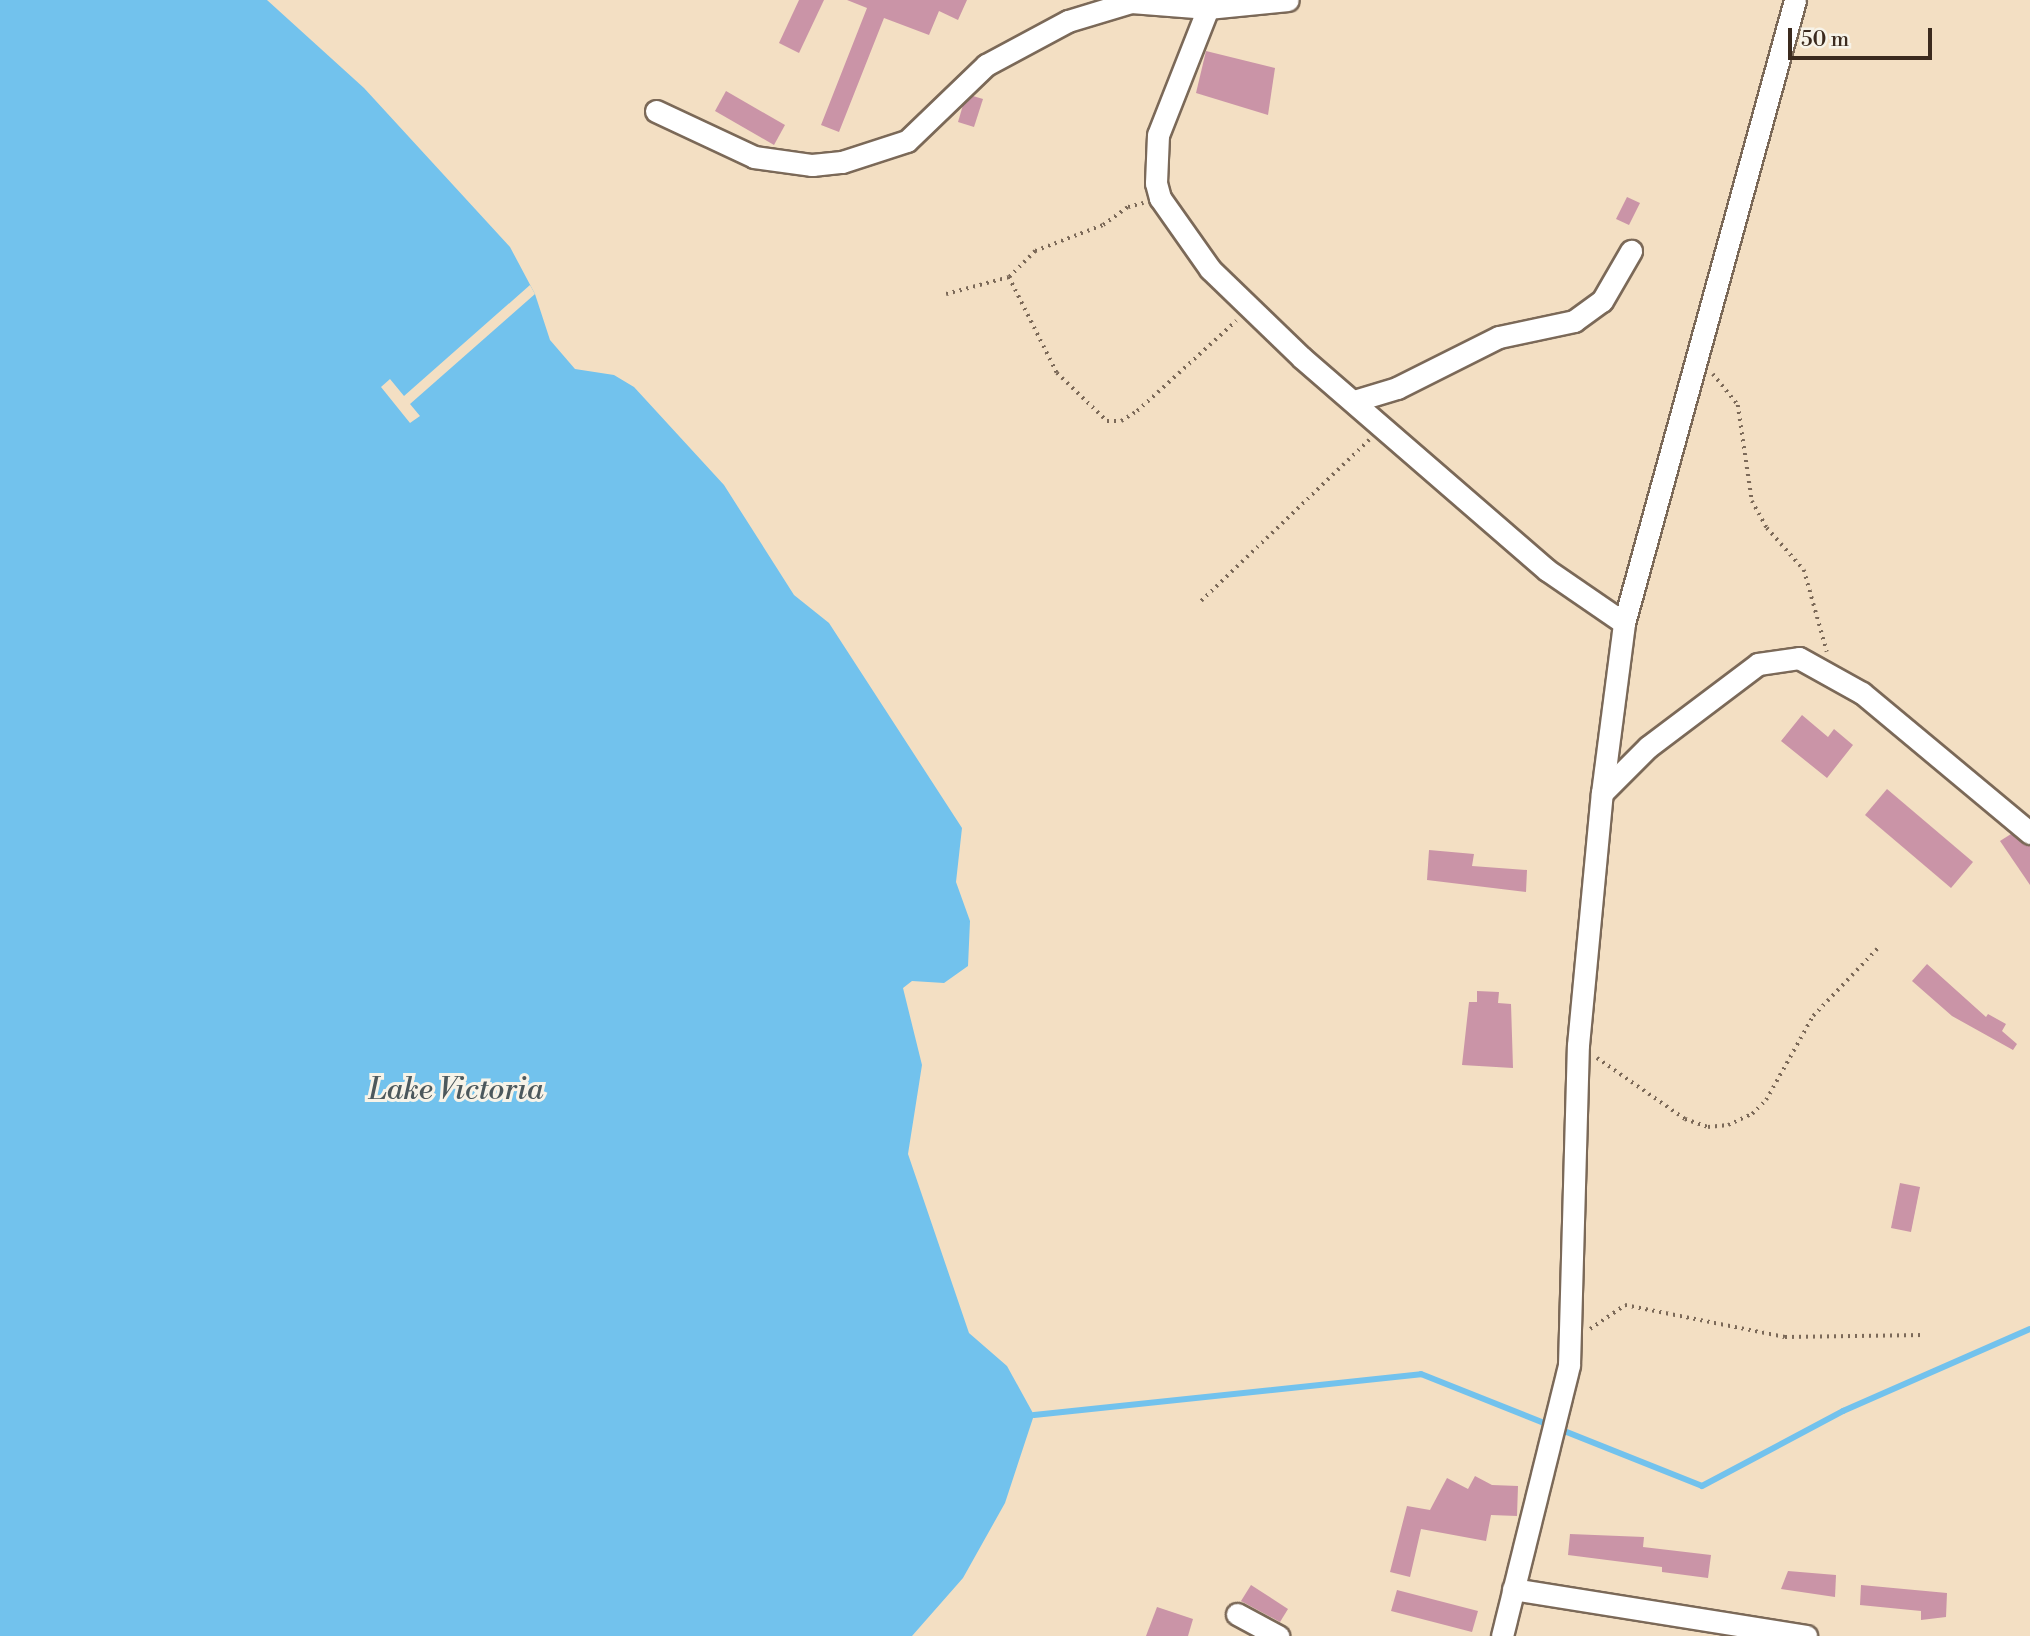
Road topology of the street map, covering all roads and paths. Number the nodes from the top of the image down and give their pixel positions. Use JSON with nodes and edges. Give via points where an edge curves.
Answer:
{"nodes":[{"id":1,"x":1288,"y":0,"type":"edge"},
{"id":2,"x":1795,"y":0,"type":"edge"},
{"id":3,"x":1208,"y":8,"type":"junction"},
{"id":4,"x":656,"y":111,"type":"dead end"},
{"id":5,"x":1160,"y":198,"type":"junction"},
{"id":6,"x":1631,"y":251,"type":"dead end"},
{"id":7,"x":1009,"y":277,"type":"junction"},
{"id":8,"x":946,"y":294,"type":"dead end"},
{"id":9,"x":1251,"y":309,"type":"junction"},
{"id":10,"x":1700,"y":354,"type":"junction"},
{"id":11,"x":1354,"y":401,"type":"junction"},
{"id":12,"x":1383,"y":427,"type":"junction"},
{"id":13,"x":1201,"y":601,"type":"dead end"},
{"id":14,"x":1624,"y":623,"type":"junction"},
{"id":15,"x":1833,"y":674,"type":"junction"},
{"id":16,"x":1601,"y":793,"type":"junction"},
{"id":17,"x":2030,"y":833,"type":"edge"},
{"id":18,"x":1879,"y":947,"type":"dead end"},
{"id":19,"x":1578,"y":1045,"type":"junction"},
{"id":20,"x":1924,"y":1335,"type":"dead end"},
{"id":21,"x":1569,"y":1339,"type":"junction"},
{"id":22,"x":1513,"y":1589,"type":"junction"},
{"id":23,"x":1237,"y":1614,"type":"dead end"},
{"id":24,"x":1278,"y":1636,"type":"edge"},
{"id":25,"x":1502,"y":1636,"type":"edge"},
{"id":26,"x":1806,"y":1636,"type":"edge"}],
"edges":[{"from":1,"to":3,"type":"street"},
{"from":2,"to":10,"type":"street"},
{"from":3,"to":4,"type":"street","via":[[1131,2],[1068,20],[986,65],[907,141],[842,162],[813,165],[754,157]]},
{"from":3,"to":5,"type":"street","via":[[1158,135],[1156,183]]},
{"from":5,"to":7,"type":"path","via":[[1128,207],[1103,225],[1035,251]]},
{"from":5,"to":9,"type":"street","via":[[1210,269]]},
{"from":6,"to":11,"type":"street","via":[[1601,301],[1574,321],[1499,337],[1397,388]]},
{"from":7,"to":8,"type":"path"},
{"from":7,"to":9,"type":"path","via":[[1057,373],[1089,408],[1110,422],[1137,411]]},
{"from":9,"to":11,"type":"street"},
{"from":10,"to":14,"type":"street"},
{"from":10,"to":15,"type":"path","via":[[1738,405],[1752,501],[1804,570]]},
{"from":11,"to":12,"type":"street"},
{"from":12,"to":13,"type":"path"},
{"from":12,"to":14,"type":"street","via":[[1547,570]]},
{"from":14,"to":16,"type":"street"},
{"from":15,"to":16,"type":"street","via":[[1799,659],[1758,664],[1648,747]]},
{"from":15,"to":17,"type":"street","via":[[2004,807]]},
{"from":16,"to":19,"type":"street"},
{"from":18,"to":19,"type":"path","via":[[1813,1016],[1766,1100],[1752,1114],[1728,1125],[1708,1127],[1685,1119]]},
{"from":19,"to":21,"type":"street"},
{"from":20,"to":21,"type":"path","via":[[1785,1337],[1625,1305],[1602,1324]]},
{"from":21,"to":22,"type":"street","via":[[1569,1365]]},
{"from":22,"to":25,"type":"street"},
{"from":22,"to":26,"type":"street"},
{"from":23,"to":24,"type":"street"}]}
